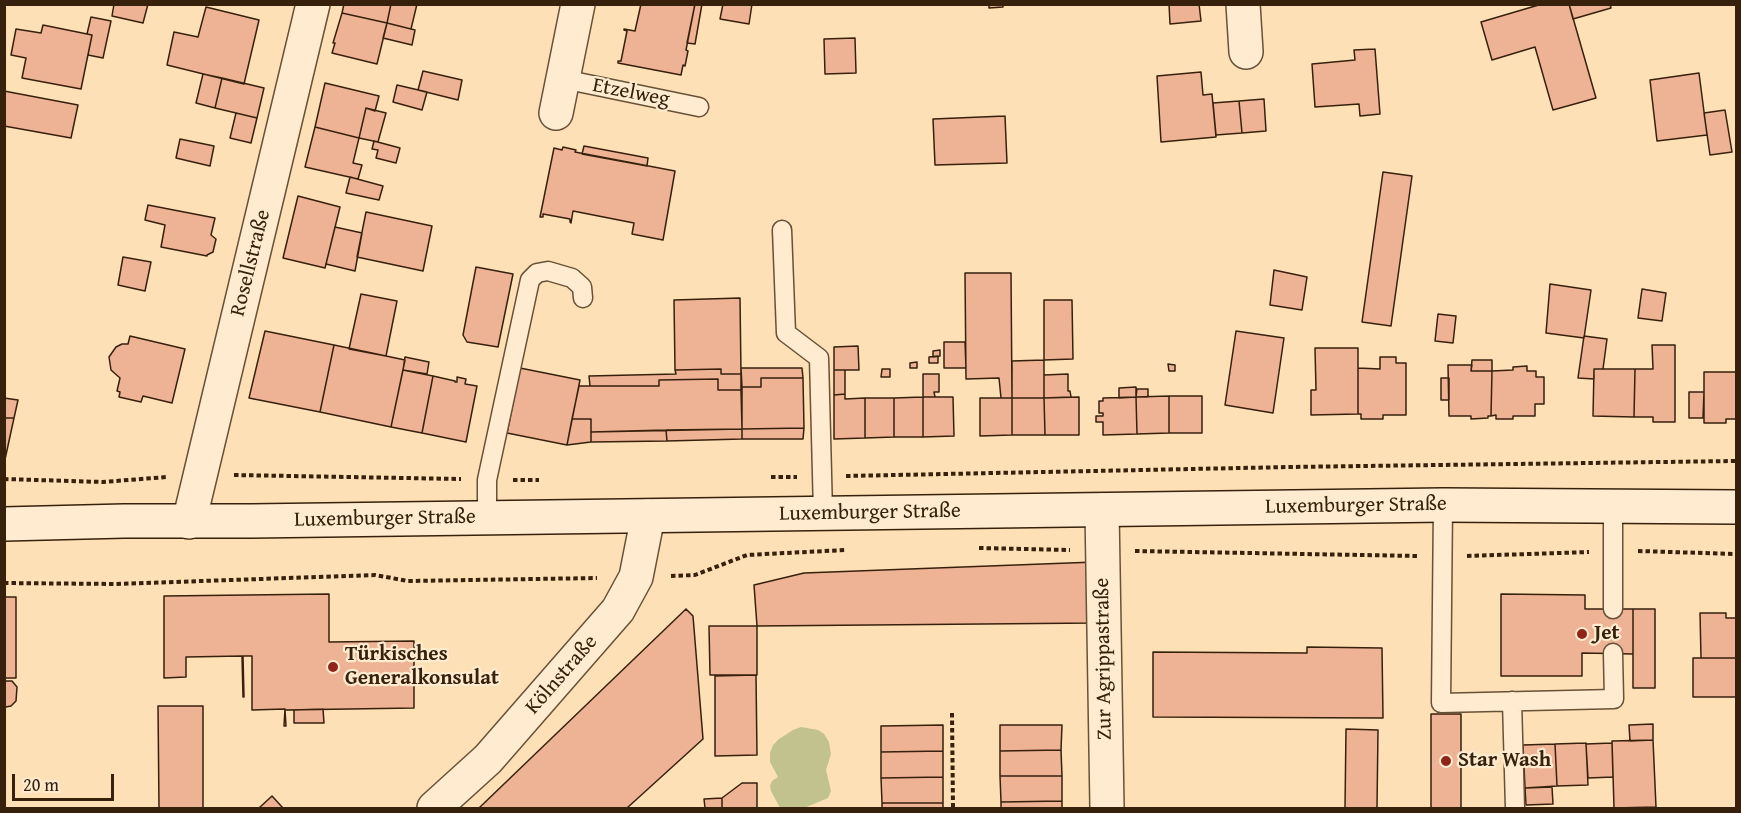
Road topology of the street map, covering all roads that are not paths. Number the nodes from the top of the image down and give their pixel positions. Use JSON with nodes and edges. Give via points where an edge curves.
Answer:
{"nodes":[{"id":1,"x":313,"y":4,"type":"edge"},
{"id":2,"x":578,"y":4,"type":"edge"},
{"id":3,"x":1243,"y":4,"type":"edge"},
{"id":4,"x":1246,"y":52,"type":"dead end"},
{"id":5,"x":563,"y":80,"type":"junction"},
{"id":6,"x":699,"y":107,"type":"dead end"},
{"id":7,"x":556,"y":113,"type":"dead end"},
{"id":8,"x":782,"y":230,"type":"dead end"},
{"id":9,"x":583,"y":298,"type":"dead end"},
{"id":10,"x":1443,"y":505,"type":"junction"},
{"id":11,"x":1612,"y":506,"type":"junction"},
{"id":12,"x":1737,"y":507,"type":"edge"},
{"id":13,"x":1102,"y":510,"type":"junction"},
{"id":14,"x":823,"y":513,"type":"junction"},
{"id":15,"x":648,"y":516,"type":"junction"},
{"id":16,"x":487,"y":518,"type":"junction"},
{"id":17,"x":189,"y":522,"type":"junction"},
{"id":18,"x":4,"y":524,"type":"edge"},
{"id":19,"x":1613,"y":609,"type":"dead end"},
{"id":20,"x":1613,"y":653,"type":"dead end"},
{"id":21,"x":1512,"y":701,"type":"junction"},
{"id":22,"x":434,"y":808,"type":"edge"},
{"id":23,"x":1107,"y":808,"type":"edge"},
{"id":24,"x":1515,"y":808,"type":"edge"}],
"edges":[{"from":1,"to":17,"type":"street","name":"Rosellstraße"},
{"from":2,"to":5,"type":"street","name":"Etzelweg"},
{"from":3,"to":4,"type":"street"},
{"from":5,"to":6,"type":"lane","name":"Etzelweg"},
{"from":5,"to":7,"type":"street","name":"Etzelweg"},
{"from":8,"to":14,"type":"lane","via":[[786,333],[819,358]]},
{"from":9,"to":16,"type":"lane","via":[[582,287],[572,278],[548,270],[530,279],[487,480]]},
{"from":10,"to":11,"type":"street","name":"Luxemburger Straße"},
{"from":10,"to":13,"type":"street","name":"Luxemburger Straße"},
{"from":10,"to":21,"type":"lane","via":[[1441,703]]},
{"from":11,"to":12,"type":"street","name":"Luxemburger Straße"},
{"from":11,"to":19,"type":"lane"},
{"from":13,"to":14,"type":"street","name":"Luxemburger Straße"},
{"from":13,"to":23,"type":"street","name":"Zur Agrippastraße"},
{"from":14,"to":15,"type":"street","name":"Luxemburger Straße"},
{"from":15,"to":16,"type":"street","name":"Luxemburger Straße"},
{"from":15,"to":22,"type":"street","name":"Kölnstraße","via":[[636,577],[618,610],[488,759]]},
{"from":16,"to":17,"type":"street","name":"Luxemburger Straße"},
{"from":17,"to":18,"type":"street","name":"Luxemburger Straße"},
{"from":20,"to":21,"type":"lane","via":[[1614,699]]},
{"from":21,"to":24,"type":"lane"}]}
